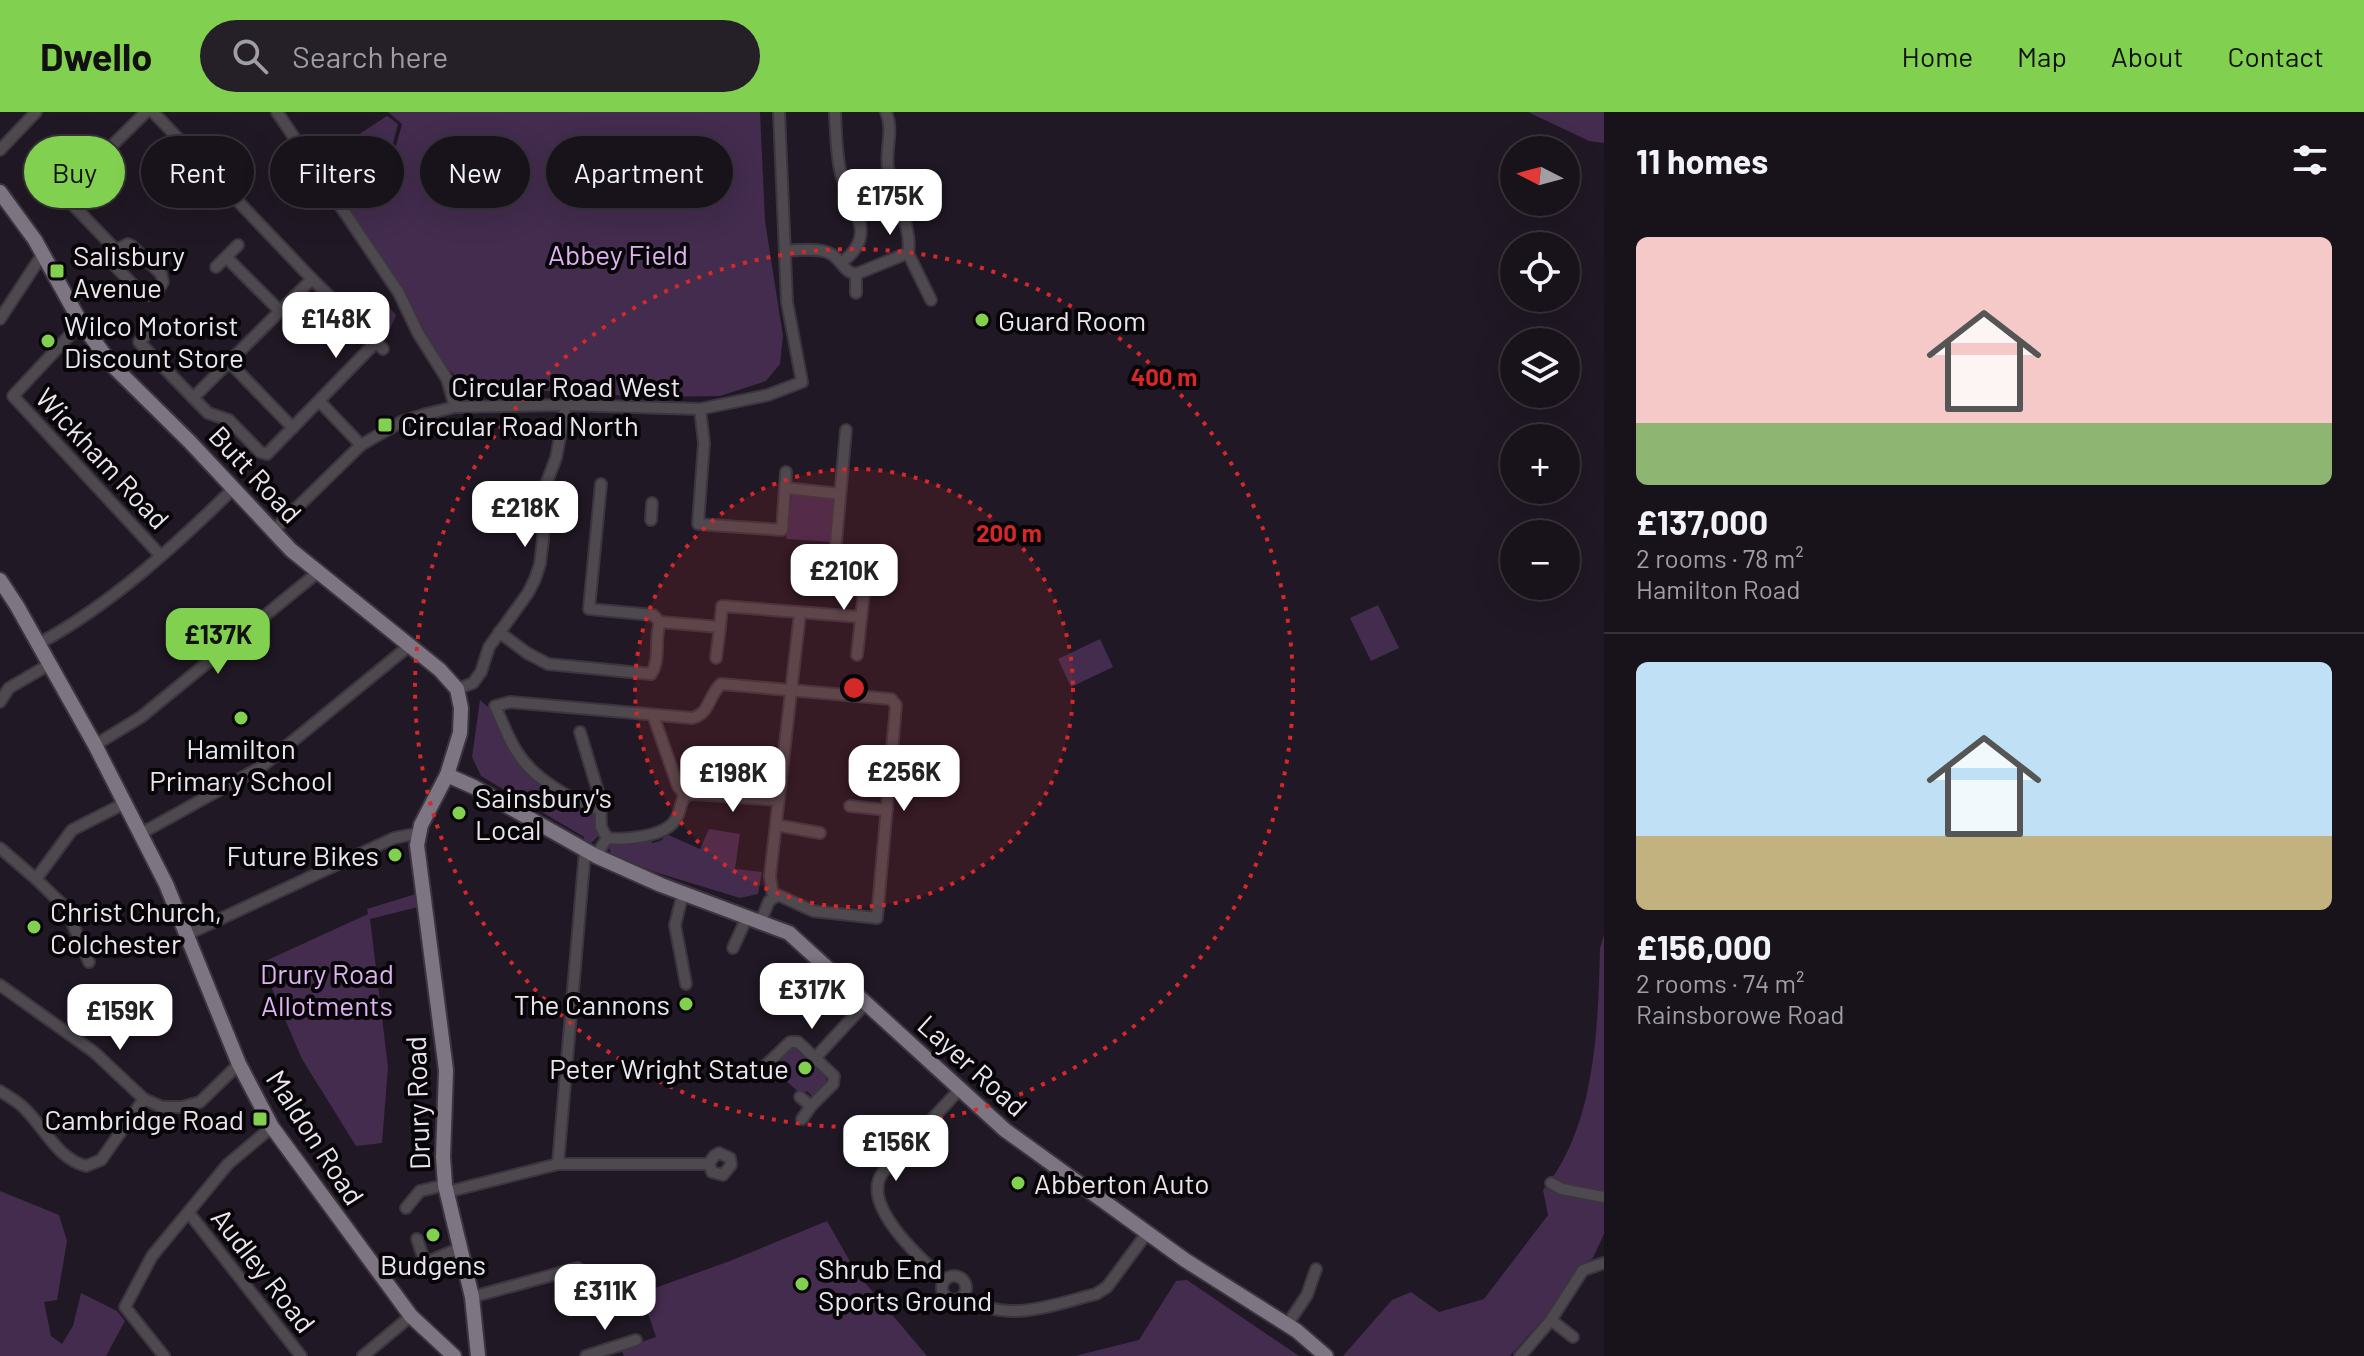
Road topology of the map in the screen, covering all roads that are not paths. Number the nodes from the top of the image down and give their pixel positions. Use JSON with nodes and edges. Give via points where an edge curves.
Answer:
{"nodes":[{"id":1,"x":36,"y":112,"type":"edge"},
{"id":2,"x":146,"y":112,"type":"edge"},
{"id":3,"x":153,"y":112,"type":"edge"},
{"id":4,"x":277,"y":112,"type":"edge"},
{"id":5,"x":779,"y":112,"type":"edge"},
{"id":6,"x":835,"y":112,"type":"edge"},
{"id":7,"x":886,"y":112,"type":"edge"},
{"id":8,"x":0,"y":150,"type":"edge"},
{"id":9,"x":0,"y":192,"type":"edge"},
{"id":10,"x":238,"y":245,"type":"dead end"},
{"id":11,"x":116,"y":250,"type":"junction"},
{"id":12,"x":785,"y":250,"type":"junction"},
{"id":13,"x":908,"y":253,"type":"junction"},
{"id":14,"x":42,"y":255,"type":"junction"},
{"id":15,"x":226,"y":257,"type":"junction"},
{"id":16,"x":842,"y":262,"type":"junction"},
{"id":17,"x":216,"y":267,"type":"dead end"},
{"id":18,"x":856,"y":274,"type":"junction"},
{"id":19,"x":312,"y":279,"type":"junction"},
{"id":20,"x":856,"y":293,"type":"dead end"},
{"id":21,"x":931,"y":300,"type":"dead end"},
{"id":22,"x":280,"y":311,"type":"junction"},
{"id":23,"x":0,"y":319,"type":"edge"},
{"id":24,"x":81,"y":323,"type":"junction"},
{"id":25,"x":147,"y":334,"type":"dead end"},
{"id":26,"x":229,"y":362,"type":"junction"},
{"id":27,"x":193,"y":398,"type":"junction"},
{"id":28,"x":320,"y":402,"type":"junction"},
{"id":29,"x":566,"y":405,"type":"junction"},
{"id":30,"x":455,"y":407,"type":"junction"},
{"id":31,"x":700,"y":409,"type":"junction"},
{"id":32,"x":293,"y":428,"type":"junction"},
{"id":33,"x":846,"y":430,"type":"dead end"},
{"id":34,"x":361,"y":445,"type":"junction"},
{"id":35,"x":786,"y":472,"type":"dead end"},
{"id":36,"x":601,"y":484,"type":"dead end"},
{"id":37,"x":785,"y":488,"type":"junction"},
{"id":38,"x":233,"y":489,"type":"junction"},
{"id":39,"x":840,"y":494,"type":"junction"},
{"id":40,"x":652,"y":503,"type":"dead end"},
{"id":41,"x":651,"y":520,"type":"dead end"},
{"id":42,"x":273,"y":531,"type":"junction"},
{"id":43,"x":813,"y":551,"type":"dead end"},
{"id":44,"x":835,"y":553,"type":"junction"},
{"id":45,"x":160,"y":555,"type":"junction"},
{"id":46,"x":317,"y":573,"type":"junction"},
{"id":47,"x":0,"y":580,"type":"edge"},
{"id":48,"x":800,"y":613,"type":"junction"},
{"id":49,"x":861,"y":617,"type":"junction"},
{"id":50,"x":660,"y":622,"type":"junction"},
{"id":51,"x":720,"y":627,"type":"junction"},
{"id":52,"x":499,"y":632,"type":"junction"},
{"id":53,"x":38,"y":644,"type":"junction"},
{"id":54,"x":409,"y":646,"type":"junction"},
{"id":55,"x":857,"y":655,"type":"dead end"},
{"id":56,"x":716,"y":658,"type":"dead end"},
{"id":57,"x":50,"y":664,"type":"junction"},
{"id":58,"x":457,"y":689,"type":"junction"},
{"id":59,"x":792,"y":690,"type":"junction"},
{"id":60,"x":0,"y":702,"type":"edge"},
{"id":61,"x":653,"y":715,"type":"junction"},
{"id":62,"x":580,"y":732,"type":"dead end"},
{"id":63,"x":95,"y":745,"type":"junction"},
{"id":64,"x":447,"y":775,"type":"junction"},
{"id":65,"x":685,"y":796,"type":"junction"},
{"id":66,"x":777,"y":800,"type":"junction"},
{"id":67,"x":125,"y":803,"type":"junction"},
{"id":68,"x":850,"y":806,"type":"dead end"},
{"id":69,"x":600,"y":809,"type":"junction"},
{"id":70,"x":887,"y":810,"type":"junction"},
{"id":71,"x":776,"y":825,"type":"junction"},
{"id":72,"x":419,"y":833,"type":"junction"},
{"id":73,"x":820,"y":833,"type":"dead end"},
{"id":74,"x":140,"y":834,"type":"junction"},
{"id":75,"x":607,"y":838,"type":"junction"},
{"id":76,"x":0,"y":848,"type":"edge"},
{"id":77,"x":591,"y":854,"type":"junction"},
{"id":78,"x":36,"y":879,"type":"junction"},
{"id":79,"x":773,"y":892,"type":"junction"},
{"id":80,"x":683,"y":893,"type":"junction"},
{"id":81,"x":754,"y":919,"type":"junction"},
{"id":82,"x":188,"y":934,"type":"junction"},
{"id":83,"x":733,"y":948,"type":"dead end"},
{"id":84,"x":89,"y":962,"type":"dead end"},
{"id":85,"x":686,"y":984,"type":"dead end"},
{"id":86,"x":0,"y":985,"type":"edge"},
{"id":87,"x":866,"y":1003,"type":"junction"},
{"id":88,"x":754,"y":1056,"type":"dead end"},
{"id":89,"x":816,"y":1057,"type":"junction"},
{"id":90,"x":239,"y":1064,"type":"junction"},
{"id":91,"x":765,"y":1066,"type":"junction"},
{"id":92,"x":776,"y":1075,"type":"dead end"},
{"id":93,"x":959,"y":1090,"type":"junction"},
{"id":94,"x":0,"y":1091,"type":"edge"},
{"id":95,"x":800,"y":1097,"type":"dead end"},
{"id":96,"x":144,"y":1099,"type":"junction"},
{"id":97,"x":811,"y":1106,"type":"junction"},
{"id":98,"x":802,"y":1119,"type":"dead end"},
{"id":99,"x":272,"y":1127,"type":"junction"},
{"id":100,"x":558,"y":1164,"type":"junction"},
{"id":101,"x":709,"y":1164,"type":"dead end"},
{"id":102,"x":1551,"y":1183,"type":"dead end"},
{"id":103,"x":446,"y":1189,"type":"junction"},
{"id":104,"x":1604,"y":1197,"type":"edge"},
{"id":105,"x":406,"y":1208,"type":"dead end"},
{"id":106,"x":189,"y":1213,"type":"junction"},
{"id":107,"x":1147,"y":1233,"type":"junction"},
{"id":108,"x":417,"y":1239,"type":"dead end"},
{"id":109,"x":460,"y":1248,"type":"junction"},
{"id":110,"x":1604,"y":1263,"type":"edge"},
{"id":111,"x":578,"y":1268,"type":"dead end"},
{"id":112,"x":1316,"y":1269,"type":"dead end"},
{"id":113,"x":944,"y":1280,"type":"junction"},
{"id":114,"x":964,"y":1296,"type":"junction"},
{"id":115,"x":472,"y":1297,"type":"junction"},
{"id":116,"x":411,"y":1316,"type":"junction"},
{"id":117,"x":1551,"y":1320,"type":"junction"},
{"id":118,"x":1287,"y":1325,"type":"junction"},
{"id":119,"x":1573,"y":1337,"type":"dead end"},
{"id":120,"x":476,"y":1339,"type":"junction"},
{"id":121,"x":636,"y":1340,"type":"dead end"},
{"id":122,"x":451,"y":1354,"type":"edge"},
{"id":123,"x":164,"y":1356,"type":"edge"},
{"id":124,"x":301,"y":1356,"type":"edge"},
{"id":125,"x":363,"y":1356,"type":"edge"},
{"id":126,"x":478,"y":1356,"type":"edge"},
{"id":127,"x":586,"y":1356,"type":"edge"},
{"id":128,"x":1326,"y":1356,"type":"edge"},
{"id":129,"x":1520,"y":1356,"type":"edge"}],
"edges":[{"from":1,"to":8,"type":"street"},
{"from":2,"to":11,"type":"street","via":[[69,186],[66,197]]},
{"from":3,"to":19,"type":"street"},
{"from":4,"to":30,"type":"street","via":[[399,293],[447,379]]},
{"from":5,"to":12,"type":"street"},
{"from":6,"to":16,"type":"street","via":[[840,167],[861,239]]},
{"from":7,"to":13,"type":"street","via":[[888,167]]},
{"from":9,"to":14,"type":"main road","name":"Butt Road"},
{"from":10,"to":15,"type":"street"},
{"from":11,"to":11,"type":"street","via":[[132,246],[161,274],[158,290],[142,294],[114,265]]},
{"from":12,"to":16,"type":"street","via":[[824,251]]},
{"from":12,"to":31,"type":"street","name":"Circular Road West","via":[[790,325],[802,382]]},
{"from":13,"to":18,"type":"street"},
{"from":13,"to":21,"type":"street"},
{"from":14,"to":23,"type":"street"},
{"from":14,"to":24,"type":"main road","name":"Butt Road"},
{"from":15,"to":17,"type":"street"},
{"from":15,"to":22,"type":"street"},
{"from":16,"to":18,"type":"street"},
{"from":18,"to":20,"type":"street"},
{"from":19,"to":22,"type":"street"},
{"from":19,"to":28,"type":"street","via":[[380,346]]},
{"from":22,"to":26,"type":"street"},
{"from":24,"to":38,"type":"main road","name":"Butt Road","via":[[112,365]]},
{"from":24,"to":45,"type":"street","name":"Wickham Road","via":[[13,396]]},
{"from":25,"to":27,"type":"street","via":[[139,342]]},
{"from":26,"to":27,"type":"street"},
{"from":26,"to":32,"type":"street"},
{"from":27,"to":32,"type":"street","via":[[211,415],[229,420],[260,452],[267,454]]},
{"from":28,"to":32,"type":"street"},
{"from":28,"to":34,"type":"street"},
{"from":29,"to":30,"type":"street","name":"Circular Road West"},
{"from":29,"to":31,"type":"street","name":"Circular Road West"},
{"from":29,"to":52,"type":"street","via":[[543,492],[540,564],[528,593]]},
{"from":30,"to":34,"type":"street","name":"Circular Road West","via":[[401,422]]},
{"from":31,"to":37,"type":"street","via":[[704,443],[698,524],[782,530]]},
{"from":33,"to":39,"type":"street"},
{"from":34,"to":42,"type":"street","name":"Circular Road West"},
{"from":35,"to":37,"type":"street"},
{"from":36,"to":50,"type":"street","via":[[589,609],[653,615]]},
{"from":37,"to":39,"type":"street"},
{"from":38,"to":42,"type":"main road","name":"Butt Road"},
{"from":38,"to":45,"type":"street"},
{"from":39,"to":44,"type":"street"},
{"from":40,"to":41,"type":"street"},
{"from":42,"to":46,"type":"main road","name":"Butt Road"},
{"from":43,"to":44,"type":"street"},
{"from":44,"to":49,"type":"street","via":[[868,556]]},
{"from":45,"to":53,"type":"street","via":[[92,611]]},
{"from":46,"to":54,"type":"main road","name":"Butt Road"},
{"from":46,"to":63,"type":"street","via":[[141,717]]},
{"from":47,"to":53,"type":"main road","name":"Maldon Road"},
{"from":48,"to":49,"type":"street"},
{"from":48,"to":51,"type":"street","via":[[722,606]]},
{"from":48,"to":59,"type":"street"},
{"from":49,"to":55,"type":"street"},
{"from":50,"to":51,"type":"street"},
{"from":50,"to":52,"type":"street","via":[[651,674],[548,664]]},
{"from":51,"to":56,"type":"street"},
{"from":52,"to":58,"type":"street","via":[[473,683]]},
{"from":53,"to":57,"type":"main road","name":"Maldon Road"},
{"from":54,"to":58,"type":"main road","name":"Butt Road"},
{"from":54,"to":74,"type":"street","via":[[261,767]]},
{"from":57,"to":60,"type":"street","via":[[9,688]]},
{"from":57,"to":63,"type":"main road","name":"Maldon Road"},
{"from":58,"to":64,"type":"main road","via":[[460,733]]},
{"from":59,"to":61,"type":"street","via":[[721,684],[701,716]]},
{"from":59,"to":66,"type":"street"},
{"from":59,"to":70,"type":"street","via":[[891,699],[896,705]]},
{"from":61,"to":65,"type":"street"},
{"from":61,"to":69,"type":"street","via":[[510,702],[495,706],[516,751],[532,769],[580,802]]},
{"from":62,"to":69,"type":"street"},
{"from":63,"to":67,"type":"main road","name":"Maldon Road"},
{"from":64,"to":72,"type":"main road","name":"Drury Road"},
{"from":64,"to":77,"type":"main road","name":"Layer Road"},
{"from":65,"to":66,"type":"street"},
{"from":65,"to":75,"type":"street","via":[[678,818],[667,828],[624,840]]},
{"from":66,"to":71,"type":"street"},
{"from":67,"to":74,"type":"main road","name":"Maldon Road"},
{"from":67,"to":78,"type":"street","via":[[72,830]]},
{"from":68,"to":70,"type":"street"},
{"from":69,"to":75,"type":"street"},
{"from":70,"to":79,"type":"street","via":[[877,918],[813,911]]},
{"from":71,"to":73,"type":"street"},
{"from":71,"to":79,"type":"street"},
{"from":72,"to":82,"type":"street","via":[[394,838]]},
{"from":72,"to":103,"type":"main road","name":"Drury Road","via":[[417,859],[446,1070]]},
{"from":74,"to":82,"type":"main road","name":"Maldon Road"},
{"from":75,"to":77,"type":"street"},
{"from":76,"to":78,"type":"street"},
{"from":77,"to":80,"type":"main road","name":"Layer Road"},
{"from":77,"to":100,"type":"street"},
{"from":78,"to":84,"type":"street","via":[[66,908]]},
{"from":79,"to":81,"type":"street"},
{"from":80,"to":81,"type":"main road","name":"Layer Road"},
{"from":80,"to":85,"type":"street","via":[[675,925]]},
{"from":81,"to":83,"type":"street"},
{"from":81,"to":87,"type":"main road","name":"Layer Road","via":[[789,933]]},
{"from":82,"to":90,"type":"main road","name":"Maldon Road"},
{"from":86,"to":96,"type":"street","via":[[94,1052]]},
{"from":87,"to":89,"type":"street"},
{"from":87,"to":93,"type":"main road","name":"Layer Road"},
{"from":88,"to":91,"type":"street"},
{"from":89,"to":91,"type":"street","via":[[790,1042]]},
{"from":89,"to":97,"type":"street","via":[[834,1076],[833,1084]]},
{"from":90,"to":96,"type":"street","via":[[193,1105],[171,1108]]},
{"from":90,"to":99,"type":"main road","name":"Maldon Road"},
{"from":91,"to":92,"type":"street"},
{"from":93,"to":107,"type":"main road","name":"Layer Road"},
{"from":93,"to":113,"type":"street","via":[[876,1186],[879,1201],[905,1243]]},
{"from":94,"to":96,"type":"street","via":[[26,1109],[72,1161],[86,1166],[101,1160]]},
{"from":95,"to":97,"type":"street"},
{"from":97,"to":98,"type":"street"},
{"from":99,"to":106,"type":"street","via":[[228,1164]]},
{"from":99,"to":116,"type":"main road","name":"Maldon Road"},
{"from":100,"to":101,"type":"street"},
{"from":100,"to":103,"type":"street"},
{"from":102,"to":104,"type":"street"},
{"from":103,"to":105,"type":"street","via":[[412,1191]]},
{"from":103,"to":109,"type":"main road","name":"Drury Road"},
{"from":106,"to":123,"type":"street","via":[[152,1256],[125,1307]]},
{"from":106,"to":124,"type":"street","name":"Audley Road"},
{"from":107,"to":114,"type":"street","via":[[1096,1294],[1016,1313],[985,1308]]},
{"from":107,"to":118,"type":"main road","name":"Layer Road"},
{"from":108,"to":109,"type":"street","via":[[425,1263]]},
{"from":109,"to":115,"type":"main road","name":"Drury Road"},
{"from":110,"to":117,"type":"street","via":[[1583,1270]]},
{"from":111,"to":115,"type":"street"},
{"from":112,"to":118,"type":"street"},
{"from":113,"to":114,"type":"street","via":[[947,1298]]},
{"from":113,"to":114,"type":"street","via":[[962,1278]]},
{"from":115,"to":120,"type":"main road","name":"Drury Road"},
{"from":116,"to":122,"type":"main road","name":"Maldon Road"},
{"from":116,"to":125,"type":"street"},
{"from":117,"to":119,"type":"street"},
{"from":117,"to":129,"type":"street"},
{"from":118,"to":128,"type":"main road","name":"Layer Road"},
{"from":120,"to":122,"type":"main road"},
{"from":120,"to":126,"type":"main road","name":"Drury Road"},
{"from":121,"to":127,"type":"street"}]}
